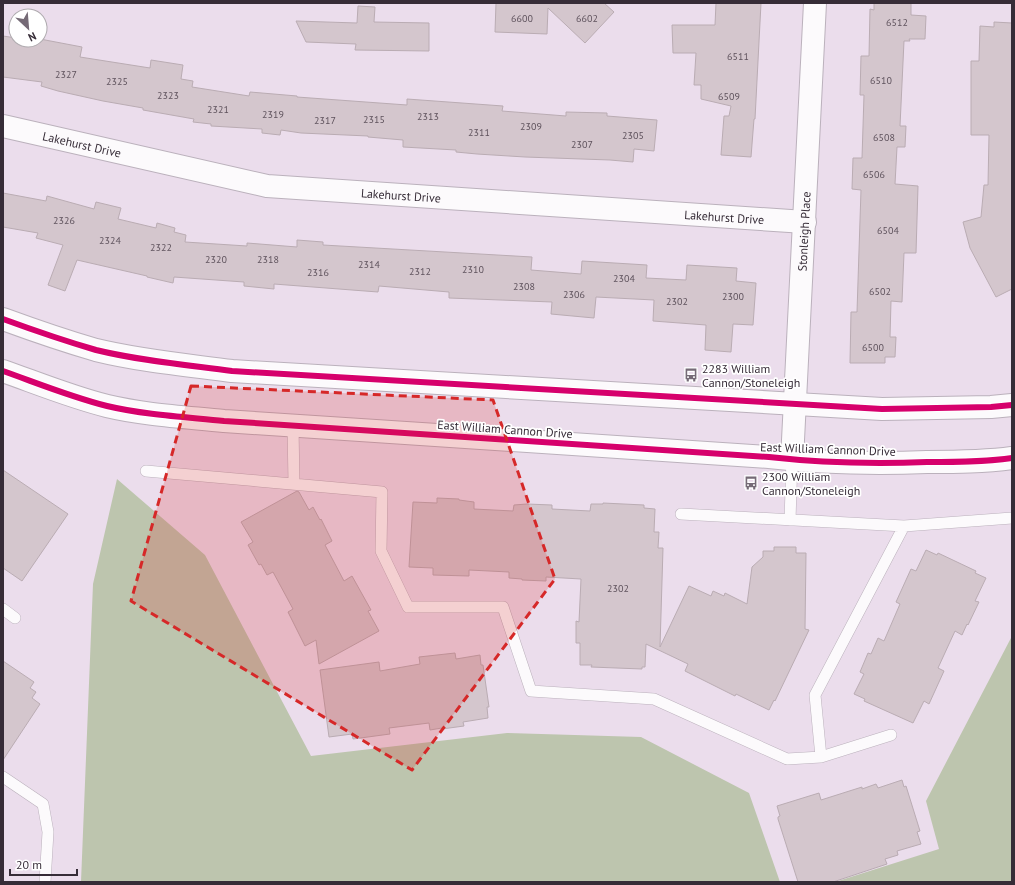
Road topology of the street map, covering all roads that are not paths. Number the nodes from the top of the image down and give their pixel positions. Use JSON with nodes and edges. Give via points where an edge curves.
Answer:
{"nodes":[{"id":1,"x":815,"y":3,"type":"edge"},
{"id":2,"x":3,"y":126,"type":"edge"},
{"id":3,"x":805,"y":222,"type":"junction"},
{"id":4,"x":3,"y":319,"type":"edge"},
{"id":5,"x":3,"y":371,"type":"edge"},
{"id":6,"x":796,"y":403,"type":"junction"},
{"id":7,"x":1012,"y":406,"type":"edge"},
{"id":8,"x":293,"y":426,"type":"junction"},
{"id":9,"x":1012,"y":458,"type":"edge"},
{"id":10,"x":792,"y":460,"type":"junction"},
{"id":11,"x":146,"y":471,"type":"dead end"},
{"id":12,"x":294,"y":484,"type":"junction"},
{"id":13,"x":681,"y":514,"type":"dead end"},
{"id":14,"x":1012,"y":518,"type":"edge"},
{"id":15,"x":790,"y":520,"type":"junction"},
{"id":16,"x":904,"y":526,"type":"junction"},
{"id":17,"x":3,"y":609,"type":"edge"},
{"id":18,"x":16,"y":618,"type":"dead end"},
{"id":19,"x":891,"y":735,"type":"dead end"},
{"id":20,"x":821,"y":757,"type":"junction"},
{"id":21,"x":3,"y":777,"type":"edge"},
{"id":22,"x":46,"y":882,"type":"edge"}],
"edges":[{"from":1,"to":3,"type":"main road","name":"Stonleigh Place"},
{"from":2,"to":3,"type":"main road","name":"Lakehurst Drive","via":[[267,186]]},
{"from":3,"to":6,"type":"main road","name":"Stonleigh Place"},
{"from":4,"to":6,"type":"main road","via":[[97,350],[160,362],[232,371]]},
{"from":5,"to":8,"type":"main road","name":"East William Cannon Drive","via":[[107,406],[158,415]]},
{"from":6,"to":7,"type":"main road","via":[[882,409]]},
{"from":6,"to":10,"type":"main road","name":"Stonleigh Place"},
{"from":8,"to":10,"type":"main road","name":"East William Cannon Drive"},
{"from":8,"to":12,"type":"lane"},
{"from":9,"to":10,"type":"main road","name":"East William Cannon Drive","via":[[882,464]]},
{"from":10,"to":15,"type":"lane"},
{"from":11,"to":12,"type":"lane"},
{"from":12,"to":20,"type":"lane","via":[[382,492],[381,551],[408,607],[503,607],[531,691],[654,699],[787,759]]},
{"from":13,"to":15,"type":"lane"},
{"from":14,"to":16,"type":"lane"},
{"from":15,"to":16,"type":"lane"},
{"from":16,"to":20,"type":"lane","via":[[815,696]]},
{"from":17,"to":18,"type":"lane"},
{"from":19,"to":20,"type":"lane"},
{"from":21,"to":22,"type":"lane","via":[[43,804],[48,832]]}]}
